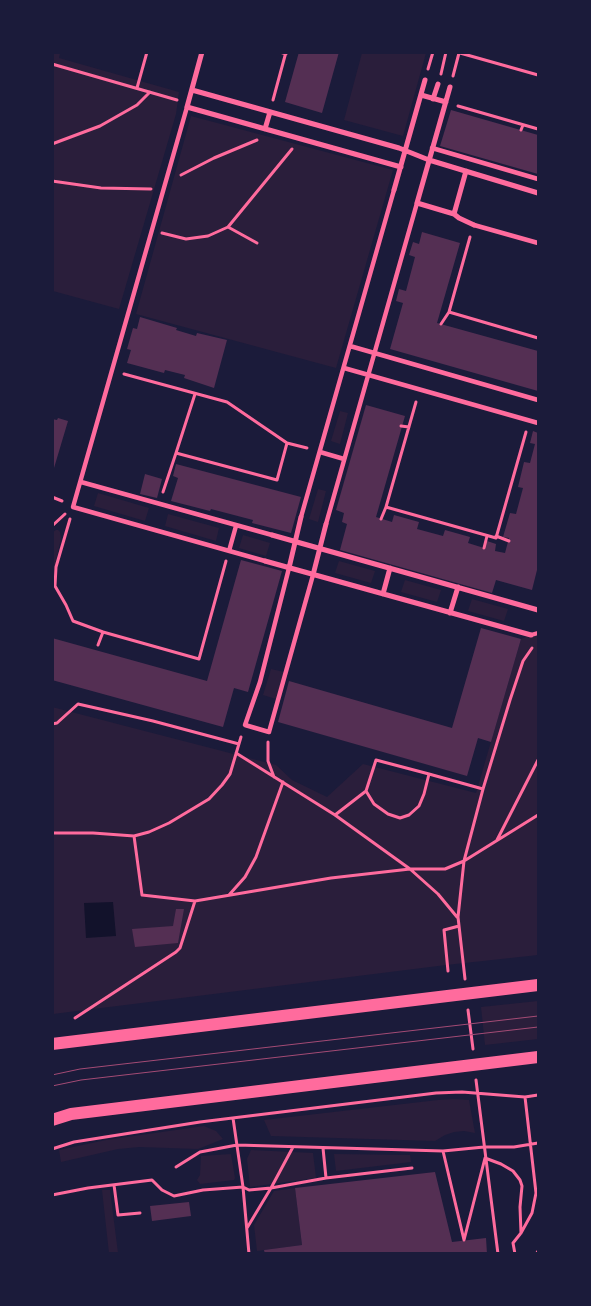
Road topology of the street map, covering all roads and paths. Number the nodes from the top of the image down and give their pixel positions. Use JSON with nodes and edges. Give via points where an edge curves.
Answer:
{"nodes":[{"id":1,"x":147,"y":52,"type":"edge"},
{"id":2,"x":202,"y":52,"type":"edge"},
{"id":3,"x":280,"y":52,"type":"edge"},
{"id":4,"x":446,"y":52,"type":"edge"},
{"id":5,"x":286,"y":53,"type":"edge"},
{"id":6,"x":460,"y":53,"type":"edge"},
{"id":7,"x":472,"y":54,"type":"edge"},
{"id":8,"x":52,"y":64,"type":"edge"},
{"id":9,"x":538,"y":75,"type":"edge"},
{"id":10,"x":425,"y":80,"type":"dead end"},
{"id":11,"x":438,"y":84,"type":"joint"},
{"id":12,"x":137,"y":88,"type":"junction"},
{"id":13,"x":450,"y":88,"type":"joint"},
{"id":14,"x":192,"y":90,"type":"junction"},
{"id":15,"x":150,"y":92,"type":"junction"},
{"id":16,"x":421,"y":95,"type":"junction"},
{"id":17,"x":433,"y":99,"type":"junction"},
{"id":18,"x":446,"y":102,"type":"junction"},
{"id":19,"x":188,"y":105,"type":"junction"},
{"id":20,"x":270,"y":112,"type":"junction"},
{"id":21,"x":523,"y":124,"type":"junction"},
{"id":22,"x":538,"y":128,"type":"edge"},
{"id":23,"x":266,"y":129,"type":"junction"},
{"id":24,"x":521,"y":130,"type":"dead end"},
{"id":25,"x":276,"y":132,"type":"junction"},
{"id":26,"x":301,"y":139,"type":"junction"},
{"id":27,"x":52,"y":144,"type":"edge"},
{"id":28,"x":432,"y":148,"type":"junction"},
{"id":29,"x":406,"y":151,"type":"junction"},
{"id":30,"x":429,"y":160,"type":"junction"},
{"id":31,"x":401,"y":167,"type":"junction"},
{"id":32,"x":466,"y":171,"type":"junction"},
{"id":33,"x":538,"y":179,"type":"edge"},
{"id":34,"x":52,"y":181,"type":"edge"},
{"id":35,"x":165,"y":185,"type":"junction"},
{"id":36,"x":394,"y":190,"type":"joint"},
{"id":37,"x":538,"y":193,"type":"edge"},
{"id":38,"x":417,"y":203,"type":"junction"},
{"id":39,"x":454,"y":214,"type":"junction"},
{"id":40,"x":474,"y":224,"type":"junction"},
{"id":41,"x":228,"y":227,"type":"junction"},
{"id":42,"x":152,"y":231,"type":"junction"},
{"id":43,"x":538,"y":243,"type":"edge"},
{"id":44,"x":257,"y":244,"type":"dead end"},
{"id":45,"x":449,"y":312,"type":"junction"},
{"id":46,"x":441,"y":324,"type":"dead end"},
{"id":47,"x":538,"y":338,"type":"edge"},
{"id":48,"x":350,"y":346,"type":"junction"},
{"id":49,"x":374,"y":353,"type":"junction"},
{"id":50,"x":344,"y":368,"type":"junction"},
{"id":51,"x":112,"y":370,"type":"junction"},
{"id":52,"x":368,"y":374,"type":"junction"},
{"id":53,"x":420,"y":389,"type":"junction"},
{"id":54,"x":195,"y":394,"type":"junction"},
{"id":55,"x":538,"y":400,"type":"edge"},
{"id":56,"x":530,"y":420,"type":"junction"},
{"id":57,"x":538,"y":423,"type":"edge"},
{"id":58,"x":402,"y":426,"type":"dead end"},
{"id":59,"x":409,"y":427,"type":"junction"},
{"id":60,"x":287,"y":442,"type":"junction"},
{"id":61,"x":296,"y":445,"type":"dead end"},
{"id":62,"x":320,"y":452,"type":"junction"},
{"id":63,"x":176,"y":453,"type":"junction"},
{"id":64,"x":344,"y":459,"type":"junction"},
{"id":65,"x":80,"y":482,"type":"junction"},
{"id":66,"x":164,"y":487,"type":"dead end"},
{"id":67,"x":73,"y":507,"type":"junction"},
{"id":68,"x":386,"y":507,"type":"junction"},
{"id":69,"x":301,"y":517,"type":"joint"},
{"id":70,"x":381,"y":519,"type":"dead end"},
{"id":71,"x":326,"y":524,"type":"joint"},
{"id":72,"x":236,"y":526,"type":"junction"},
{"id":73,"x":272,"y":535,"type":"joint"},
{"id":74,"x":487,"y":536,"type":"junction"},
{"id":75,"x":496,"y":536,"type":"junction"},
{"id":76,"x":508,"y":541,"type":"dead end"},
{"id":77,"x":295,"y":542,"type":"junction"},
{"id":78,"x":319,"y":548,"type":"junction"},
{"id":79,"x":484,"y":548,"type":"dead end"},
{"id":80,"x":229,"y":551,"type":"junction"},
{"id":81,"x":265,"y":561,"type":"joint"},
{"id":82,"x":289,"y":568,"type":"junction"},
{"id":83,"x":390,"y":568,"type":"junction"},
{"id":84,"x":312,"y":575,"type":"junction"},
{"id":85,"x":54,"y":584,"type":"edge"},
{"id":86,"x":458,"y":587,"type":"junction"},
{"id":87,"x":383,"y":594,"type":"junction"},
{"id":88,"x":538,"y":610,"type":"edge"},
{"id":89,"x":450,"y":613,"type":"junction"},
{"id":90,"x":102,"y":632,"type":"junction"},
{"id":91,"x":538,"y":633,"type":"edge"},
{"id":92,"x":531,"y":635,"type":"joint"},
{"id":93,"x":98,"y":645,"type":"dead end"},
{"id":94,"x":533,"y":646,"type":"dead end"},
{"id":95,"x":504,"y":699,"type":"dead end"},
{"id":96,"x":510,"y":700,"type":"junction"},
{"id":97,"x":52,"y":724,"type":"edge"},
{"id":98,"x":269,"y":732,"type":"junction"},
{"id":99,"x":239,"y":744,"type":"dead end"},
{"id":100,"x":538,"y":760,"type":"edge"},
{"id":101,"x":429,"y":774,"type":"junction"},
{"id":102,"x":274,"y":777,"type":"junction"},
{"id":103,"x":283,"y":782,"type":"junction"},
{"id":104,"x":483,"y":789,"type":"junction"},
{"id":105,"x":366,"y":791,"type":"junction"},
{"id":106,"x":335,"y":815,"type":"junction"},
{"id":107,"x":538,"y":815,"type":"edge"},
{"id":108,"x":52,"y":833,"type":"edge"},
{"id":109,"x":134,"y":836,"type":"junction"},
{"id":110,"x":497,"y":840,"type":"junction"},
{"id":111,"x":464,"y":861,"type":"junction"},
{"id":112,"x":410,"y":869,"type":"junction"},
{"id":113,"x":229,"y":896,"type":"junction"},
{"id":114,"x":195,"y":901,"type":"junction"},
{"id":115,"x":458,"y":917,"type":"junction"},
{"id":116,"x":459,"y":926,"type":"junction"},
{"id":117,"x":460,"y":935,"type":"dead end"},
{"id":118,"x":448,"y":970,"type":"dead end"},
{"id":119,"x":538,"y":985,"type":"edge"},
{"id":120,"x":75,"y":1018,"type":"dead end"},
{"id":121,"x":471,"y":1035,"type":"dead end"},
{"id":122,"x":52,"y":1044,"type":"edge"},
{"id":123,"x":473,"y":1055,"type":"dead end"},
{"id":124,"x":538,"y":1057,"type":"edge"},
{"id":125,"x":476,"y":1074,"type":"dead end"},
{"id":126,"x":538,"y":1095,"type":"edge"},
{"id":127,"x":525,"y":1097,"type":"junction"},
{"id":128,"x":233,"y":1118,"type":"junction"},
{"id":129,"x":52,"y":1120,"type":"edge"},
{"id":130,"x":538,"y":1143,"type":"edge"},
{"id":131,"x":237,"y":1145,"type":"junction"},
{"id":132,"x":293,"y":1147,"type":"junction"},
{"id":133,"x":323,"y":1148,"type":"junction"},
{"id":134,"x":484,"y":1148,"type":"junction"},
{"id":135,"x":52,"y":1149,"type":"edge"},
{"id":136,"x":443,"y":1152,"type":"junction"},
{"id":137,"x":485,"y":1158,"type":"junction"},
{"id":138,"x":176,"y":1167,"type":"dead end"},
{"id":139,"x":412,"y":1168,"type":"dead end"},
{"id":140,"x":326,"y":1178,"type":"junction"},
{"id":141,"x":114,"y":1184,"type":"junction"},
{"id":142,"x":243,"y":1187,"type":"junction"},
{"id":143,"x":271,"y":1188,"type":"junction"},
{"id":144,"x":537,"y":1193,"type":"edge"},
{"id":145,"x":52,"y":1195,"type":"edge"},
{"id":146,"x":140,"y":1213,"type":"dead end"},
{"id":147,"x":247,"y":1228,"type":"junction"},
{"id":148,"x":521,"y":1233,"type":"junction"},
{"id":149,"x":249,"y":1254,"type":"edge"},
{"id":150,"x":498,"y":1254,"type":"edge"},
{"id":151,"x":515,"y":1254,"type":"edge"}],
"edges":[{"from":1,"to":12,"type":"path"},
{"from":2,"to":14,"type":"street"},
{"from":3,"to":5,"type":"path"},
{"from":4,"to":11,"type":"path"},
{"from":5,"to":20,"type":"path"},
{"from":6,"to":7,"type":"path"},
{"from":6,"to":13,"type":"path"},
{"from":7,"to":9,"type":"path"},
{"from":8,"to":12,"type":"path"},
{"from":10,"to":16,"type":"street"},
{"from":11,"to":17,"type":"street"},
{"from":12,"to":15,"type":"path"},
{"from":13,"to":18,"type":"street"},
{"from":14,"to":19,"type":"street"},
{"from":14,"to":20,"type":"street"},
{"from":15,"to":19,"type":"path"},
{"from":15,"to":27,"type":"path","via":[[137,105],[100,126]]},
{"from":16,"to":17,"type":"street"},
{"from":16,"to":29,"type":"street"},
{"from":17,"to":18,"type":"street"},
{"from":18,"to":21,"type":"path"},
{"from":18,"to":28,"type":"street"},
{"from":19,"to":23,"type":"street"},
{"from":19,"to":35,"type":"street"},
{"from":20,"to":23,"type":"street"},
{"from":20,"to":29,"type":"street"},
{"from":21,"to":22,"type":"path"},
{"from":21,"to":24,"type":"path"},
{"from":23,"to":25,"type":"street"},
{"from":25,"to":26,"type":"street"},
{"from":25,"to":35,"type":"path","via":[[214,158]]},
{"from":26,"to":31,"type":"street"},
{"from":26,"to":41,"type":"path"},
{"from":28,"to":30,"type":"street"},
{"from":28,"to":33,"type":"street"},
{"from":29,"to":30,"type":"street"},
{"from":29,"to":31,"type":"street"},
{"from":30,"to":32,"type":"street"},
{"from":30,"to":38,"type":"street"},
{"from":31,"to":36,"type":"street"},
{"from":32,"to":37,"type":"street"},
{"from":32,"to":39,"type":"street"},
{"from":34,"to":35,"type":"path","via":[[101,188],[154,189]]},
{"from":35,"to":42,"type":"street"},
{"from":36,"to":48,"type":"street"},
{"from":38,"to":39,"type":"street"},
{"from":38,"to":49,"type":"street"},
{"from":39,"to":40,"type":"street"},
{"from":40,"to":43,"type":"street"},
{"from":40,"to":45,"type":"path"},
{"from":41,"to":42,"type":"path","via":[[208,236],[186,239]]},
{"from":41,"to":44,"type":"path"},
{"from":42,"to":51,"type":"street"},
{"from":45,"to":46,"type":"path"},
{"from":45,"to":47,"type":"path"},
{"from":48,"to":49,"type":"street"},
{"from":48,"to":50,"type":"street"},
{"from":49,"to":52,"type":"street"},
{"from":49,"to":55,"type":"street"},
{"from":50,"to":52,"type":"street"},
{"from":50,"to":62,"type":"street"},
{"from":51,"to":54,"type":"path"},
{"from":51,"to":65,"type":"street"},
{"from":52,"to":53,"type":"street"},
{"from":52,"to":64,"type":"street"},
{"from":53,"to":56,"type":"street"},
{"from":53,"to":59,"type":"path"},
{"from":54,"to":60,"type":"path","via":[[227,402]]},
{"from":54,"to":63,"type":"path"},
{"from":56,"to":57,"type":"street"},
{"from":56,"to":75,"type":"path"},
{"from":58,"to":59,"type":"path"},
{"from":59,"to":68,"type":"path"},
{"from":60,"to":61,"type":"path"},
{"from":60,"to":63,"type":"path","via":[[277,480]]},
{"from":62,"to":64,"type":"street"},
{"from":62,"to":69,"type":"street"},
{"from":63,"to":66,"type":"path"},
{"from":64,"to":71,"type":"street"},
{"from":65,"to":67,"type":"street"},
{"from":65,"to":72,"type":"street"},
{"from":67,"to":80,"type":"street"},
{"from":67,"to":85,"type":"path"},
{"from":68,"to":70,"type":"path"},
{"from":68,"to":74,"type":"path"},
{"from":69,"to":77,"type":"street"},
{"from":71,"to":78,"type":"street"},
{"from":72,"to":73,"type":"street"},
{"from":72,"to":80,"type":"street"},
{"from":73,"to":77,"type":"street"},
{"from":74,"to":75,"type":"path"},
{"from":74,"to":79,"type":"path"},
{"from":75,"to":76,"type":"path"},
{"from":77,"to":78,"type":"street"},
{"from":77,"to":82,"type":"street"},
{"from":78,"to":83,"type":"street"},
{"from":78,"to":84,"type":"street"},
{"from":80,"to":81,"type":"street"},
{"from":80,"to":90,"type":"path","via":[[199,660]]},
{"from":81,"to":82,"type":"street"},
{"from":82,"to":84,"type":"street"},
{"from":82,"to":98,"type":"street","via":[[260,682],[245,725]]},
{"from":83,"to":86,"type":"street"},
{"from":83,"to":87,"type":"street"},
{"from":84,"to":87,"type":"street"},
{"from":84,"to":98,"type":"street"},
{"from":85,"to":90,"type":"path","via":[[73,621]]},
{"from":86,"to":88,"type":"street"},
{"from":86,"to":89,"type":"street"},
{"from":87,"to":89,"type":"street","via":[[404,603]]},
{"from":89,"to":92,"type":"street"},
{"from":90,"to":93,"type":"path"},
{"from":91,"to":92,"type":"lane"},
{"from":94,"to":96,"type":"path","via":[[523,661]]},
{"from":95,"to":96,"type":"path"},
{"from":96,"to":104,"type":"path"},
{"from":97,"to":99,"type":"path","via":[[78,704]]},
{"from":98,"to":102,"type":"path","via":[[268,761]]},
{"from":100,"to":110,"type":"path"},
{"from":101,"to":104,"type":"path"},
{"from":101,"to":105,"type":"path","via":[[376,760]]},
{"from":101,"to":105,"type":"path","via":[[419,806],[400,818],[374,804]]},
{"from":102,"to":103,"type":"path"},
{"from":102,"to":109,"type":"path","via":[[236,753],[230,774],[209,798],[169,823]]},
{"from":103,"to":106,"type":"path"},
{"from":103,"to":113,"type":"path","via":[[256,857]]},
{"from":104,"to":111,"type":"path"},
{"from":105,"to":106,"type":"path"},
{"from":106,"to":112,"type":"path"},
{"from":107,"to":110,"type":"path"},
{"from":108,"to":109,"type":"path"},
{"from":109,"to":114,"type":"path","via":[[142,895]]},
{"from":110,"to":111,"type":"path"},
{"from":111,"to":112,"type":"path","via":[[445,870]]},
{"from":111,"to":115,"type":"path"},
{"from":112,"to":113,"type":"path","via":[[331,878]]},
{"from":112,"to":115,"type":"path"},
{"from":113,"to":114,"type":"path"},
{"from":114,"to":120,"type":"path","via":[[176,952]]},
{"from":115,"to":116,"type":"path"},
{"from":116,"to":117,"type":"path"},
{"from":116,"to":118,"type":"path","via":[[444,930]]},
{"from":119,"to":122,"type":"main road"},
{"from":121,"to":123,"type":"path"},
{"from":124,"to":129,"type":"main road","via":[[71,1114]]},
{"from":125,"to":134,"type":"path"},
{"from":126,"to":127,"type":"path"},
{"from":127,"to":128,"type":"path","via":[[436,1093]]},
{"from":127,"to":144,"type":"path"},
{"from":128,"to":131,"type":"path"},
{"from":128,"to":135,"type":"path","via":[[74,1142]]},
{"from":130,"to":134,"type":"path"},
{"from":131,"to":132,"type":"path"},
{"from":131,"to":138,"type":"path","via":[[200,1152]]},
{"from":131,"to":142,"type":"path"},
{"from":132,"to":133,"type":"path"},
{"from":132,"to":143,"type":"path"},
{"from":133,"to":136,"type":"path"},
{"from":133,"to":140,"type":"path"},
{"from":134,"to":136,"type":"path"},
{"from":134,"to":137,"type":"path"},
{"from":136,"to":137,"type":"path","via":[[464,1240]]},
{"from":137,"to":148,"type":"path","via":[[513,1171],[520,1180]]},
{"from":137,"to":150,"type":"path"},
{"from":139,"to":140,"type":"path"},
{"from":140,"to":143,"type":"path"},
{"from":141,"to":142,"type":"path","via":[[152,1180],[174,1196]]},
{"from":141,"to":145,"type":"path"},
{"from":141,"to":146,"type":"path","via":[[118,1215]]},
{"from":142,"to":143,"type":"path","via":[[249,1190]]},
{"from":142,"to":147,"type":"path"},
{"from":143,"to":147,"type":"path"},
{"from":144,"to":148,"type":"path","via":[[532,1213]]},
{"from":147,"to":149,"type":"path"},
{"from":148,"to":151,"type":"path","via":[[512,1243]]}]}
